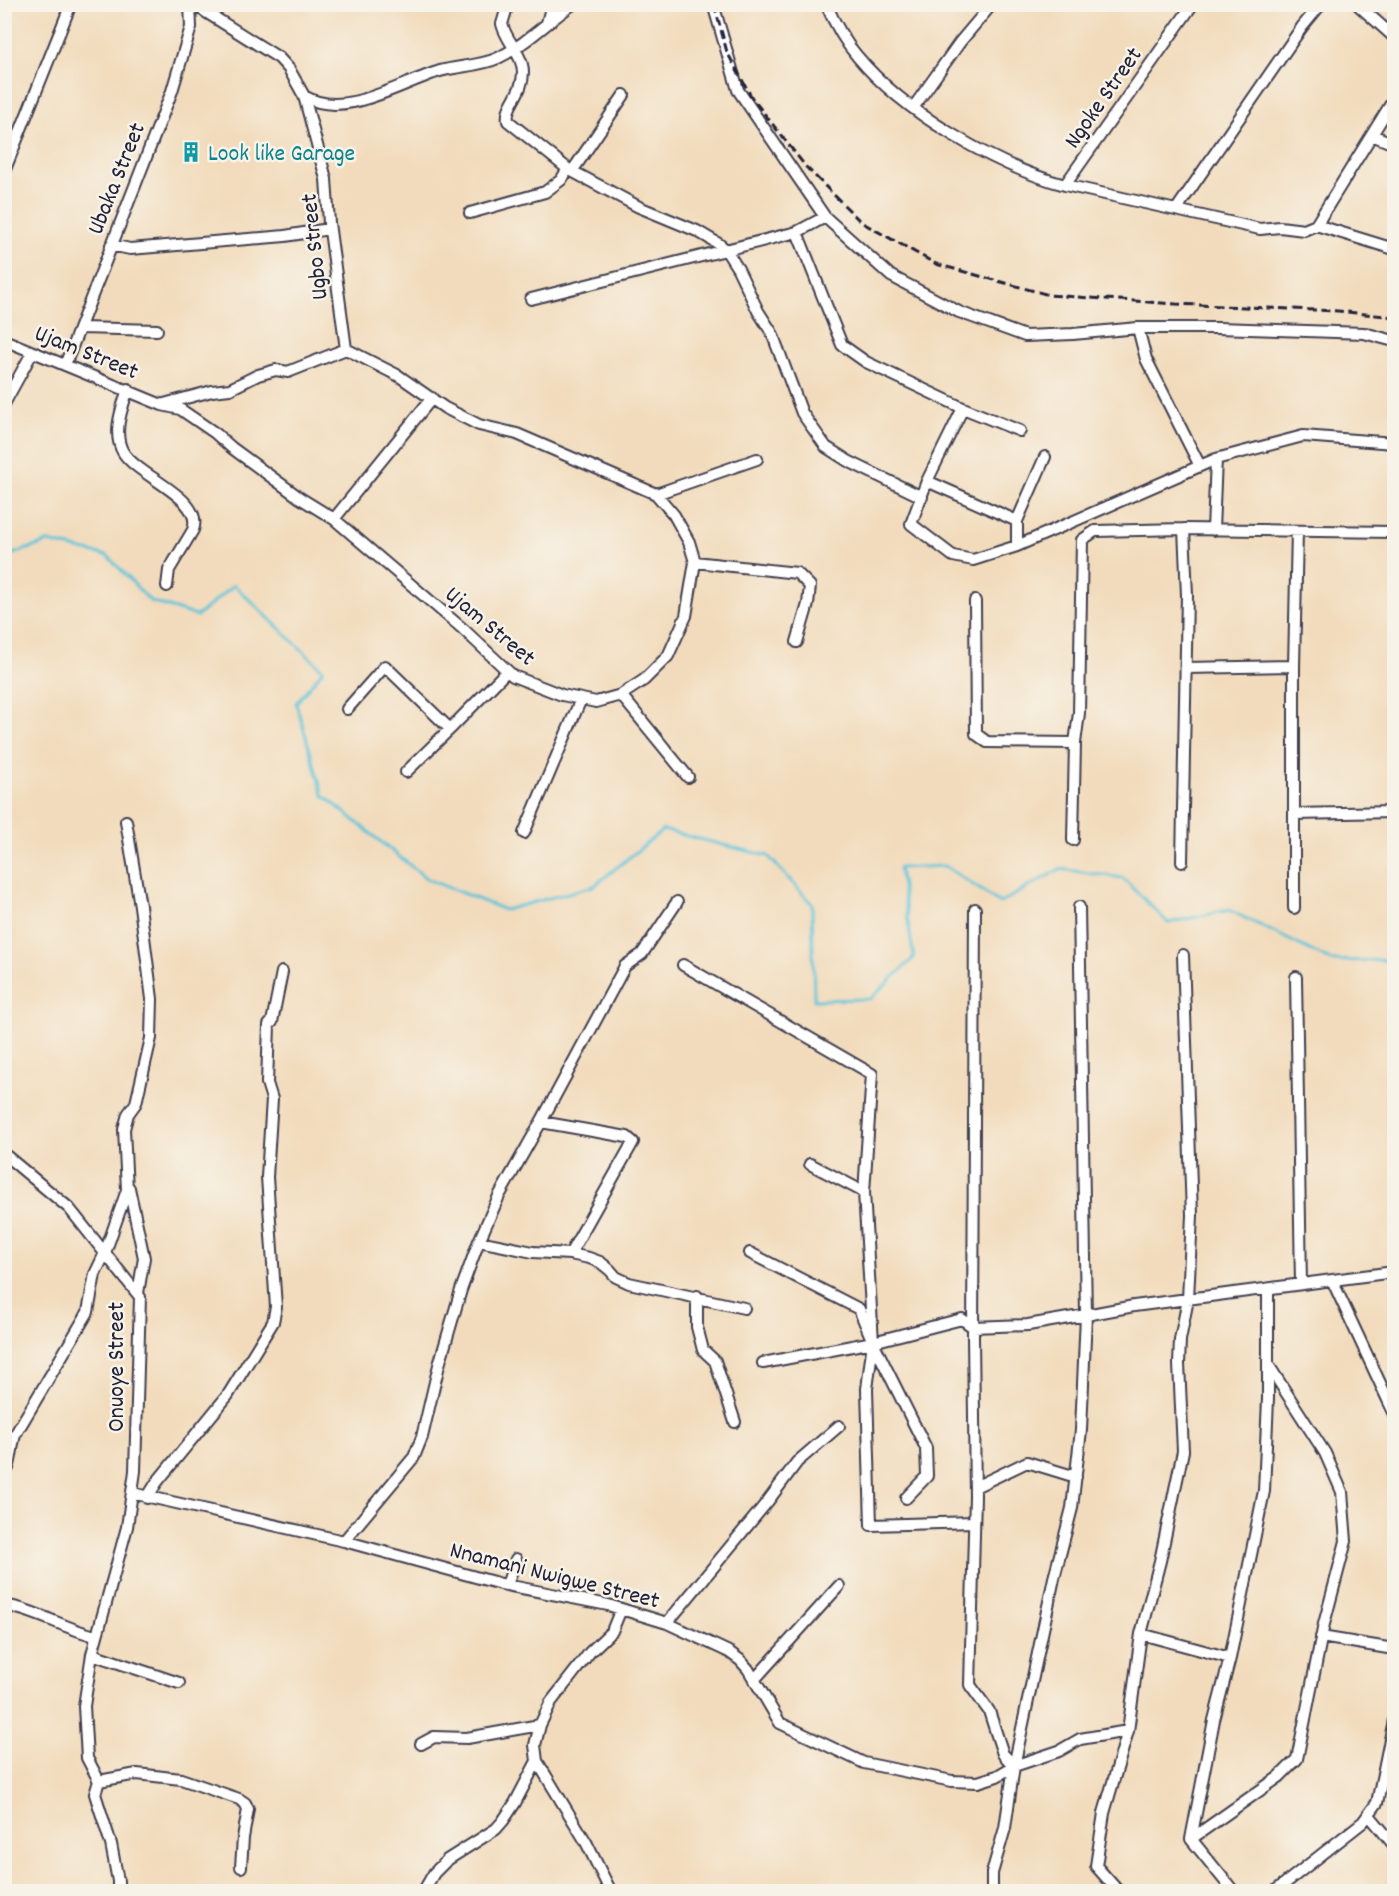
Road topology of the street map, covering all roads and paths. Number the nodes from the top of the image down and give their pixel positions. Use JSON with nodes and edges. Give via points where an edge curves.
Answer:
{"nodes":[{"id":1,"x":71,"y":4,"type":"edge"},
{"id":2,"x":191,"y":4,"type":"edge"},
{"id":3,"x":508,"y":4,"type":"edge"},
{"id":4,"x":552,"y":4,"type":"edge"},
{"id":5,"x":573,"y":4,"type":"edge"},
{"id":6,"x":712,"y":4,"type":"edge"},
{"id":7,"x":826,"y":4,"type":"edge"},
{"id":8,"x":992,"y":4,"type":"edge"},
{"id":9,"x":1193,"y":4,"type":"edge"},
{"id":10,"x":1321,"y":4,"type":"edge"},
{"id":11,"x":1357,"y":4,"type":"edge"},
{"id":12,"x":547,"y":23,"type":"junction"},
{"id":13,"x":1394,"y":38,"type":"edge"},
{"id":14,"x":514,"y":49,"type":"junction"},
{"id":15,"x":624,"y":95,"type":"dead end"},
{"id":16,"x":304,"y":96,"type":"junction"},
{"id":17,"x":1395,"y":99,"type":"edge"},
{"id":18,"x":913,"y":108,"type":"junction"},
{"id":19,"x":1371,"y":135,"type":"junction"},
{"id":20,"x":1395,"y":144,"type":"edge"},
{"id":21,"x":570,"y":169,"type":"junction"},
{"id":22,"x":4,"y":172,"type":"edge"},
{"id":23,"x":1065,"y":185,"type":"junction"},
{"id":24,"x":1176,"y":210,"type":"junction"},
{"id":25,"x":470,"y":213,"type":"dead end"},
{"id":26,"x":825,"y":218,"type":"junction"},
{"id":27,"x":1316,"y":225,"type":"junction"},
{"id":28,"x":329,"y":229,"type":"junction"},
{"id":29,"x":797,"y":232,"type":"junction"},
{"id":30,"x":111,"y":245,"type":"junction"},
{"id":31,"x":1395,"y":249,"type":"edge"},
{"id":32,"x":726,"y":250,"type":"junction"},
{"id":33,"x":531,"y":299,"type":"dead end"},
{"id":34,"x":81,"y":328,"type":"junction"},
{"id":35,"x":1138,"y":328,"type":"junction"},
{"id":36,"x":157,"y":330,"type":"dead end"},
{"id":37,"x":4,"y":340,"type":"edge"},
{"id":38,"x":1395,"y":341,"type":"edge"},
{"id":39,"x":346,"y":349,"type":"junction"},
{"id":40,"x":32,"y":353,"type":"junction"},
{"id":41,"x":65,"y":365,"type":"junction"},
{"id":42,"x":128,"y":389,"type":"junction"},
{"id":43,"x":432,"y":399,"type":"junction"},
{"id":44,"x":4,"y":404,"type":"edge"},
{"id":45,"x":162,"y":405,"type":"junction"},
{"id":46,"x":963,"y":408,"type":"junction"},
{"id":47,"x":1020,"y":430,"type":"dead end"},
{"id":48,"x":1395,"y":443,"type":"edge"},
{"id":49,"x":1045,"y":457,"type":"dead end"},
{"id":50,"x":757,"y":459,"type":"dead end"},
{"id":51,"x":1216,"y":459,"type":"junction"},
{"id":52,"x":1200,"y":466,"type":"junction"},
{"id":53,"x":927,"y":481,"type":"junction"},
{"id":54,"x":656,"y":494,"type":"junction"},
{"id":55,"x":922,"y":496,"type":"junction"},
{"id":56,"x":334,"y":519,"type":"junction"},
{"id":57,"x":1017,"y":521,"type":"junction"},
{"id":58,"x":1184,"y":529,"type":"junction"},
{"id":59,"x":1213,"y":530,"type":"junction"},
{"id":60,"x":1297,"y":531,"type":"junction"},
{"id":61,"x":1395,"y":532,"type":"edge"},
{"id":62,"x":1017,"y":546,"type":"junction"},
{"id":63,"x":695,"y":562,"type":"junction"},
{"id":64,"x":167,"y":586,"type":"dead end"},
{"id":65,"x":975,"y":601,"type":"dead end"},
{"id":66,"x":797,"y":642,"type":"dead end"},
{"id":67,"x":1294,"y":666,"type":"junction"},
{"id":68,"x":1186,"y":668,"type":"junction"},
{"id":69,"x":507,"y":671,"type":"junction"},
{"id":70,"x":621,"y":695,"type":"junction"},
{"id":71,"x":581,"y":699,"type":"junction"},
{"id":72,"x":347,"y":709,"type":"dead end"},
{"id":73,"x":450,"y":729,"type":"junction"},
{"id":74,"x":1075,"y":743,"type":"junction"},
{"id":75,"x":406,"y":772,"type":"dead end"},
{"id":76,"x":688,"y":777,"type":"dead end"},
{"id":77,"x":1395,"y":812,"type":"edge"},
{"id":78,"x":1294,"y":814,"type":"junction"},
{"id":79,"x":126,"y":821,"type":"dead end"},
{"id":80,"x":524,"y":833,"type":"dead end"},
{"id":81,"x":1073,"y":840,"type":"dead end"},
{"id":82,"x":1182,"y":862,"type":"dead end"},
{"id":83,"x":677,"y":902,"type":"dead end"},
{"id":84,"x":1079,"y":907,"type":"dead end"},
{"id":85,"x":1294,"y":908,"type":"dead end"},
{"id":86,"x":975,"y":909,"type":"dead end"},
{"id":87,"x":1183,"y":955,"type":"dead end"},
{"id":88,"x":683,"y":965,"type":"dead end"},
{"id":89,"x":282,"y":972,"type":"dead end"},
{"id":90,"x":1296,"y":977,"type":"dead end"},
{"id":91,"x":541,"y":1122,"type":"junction"},
{"id":92,"x":4,"y":1154,"type":"edge"},
{"id":93,"x":810,"y":1164,"type":"dead end"},
{"id":94,"x":125,"y":1171,"type":"junction"},
{"id":95,"x":864,"y":1192,"type":"junction"},
{"id":96,"x":479,"y":1241,"type":"junction"},
{"id":97,"x":750,"y":1253,"type":"dead end"},
{"id":98,"x":105,"y":1254,"type":"junction"},
{"id":99,"x":570,"y":1254,"type":"junction"},
{"id":100,"x":1395,"y":1272,"type":"edge"},
{"id":101,"x":1332,"y":1280,"type":"junction"},
{"id":102,"x":1301,"y":1284,"type":"junction"},
{"id":103,"x":1268,"y":1289,"type":"junction"},
{"id":104,"x":138,"y":1293,"type":"junction"},
{"id":105,"x":697,"y":1296,"type":"junction"},
{"id":106,"x":1188,"y":1299,"type":"junction"},
{"id":107,"x":744,"y":1308,"type":"dead end"},
{"id":108,"x":1086,"y":1315,"type":"junction"},
{"id":109,"x":973,"y":1327,"type":"junction"},
{"id":110,"x":873,"y":1342,"type":"junction"},
{"id":111,"x":763,"y":1363,"type":"dead end"},
{"id":112,"x":1268,"y":1365,"type":"junction"},
{"id":113,"x":1395,"y":1413,"type":"edge"},
{"id":114,"x":735,"y":1422,"type":"dead end"},
{"id":115,"x":839,"y":1426,"type":"dead end"},
{"id":116,"x":7,"y":1459,"type":"edge"},
{"id":117,"x":4,"y":1474,"type":"edge"},
{"id":118,"x":1076,"y":1477,"type":"junction"},
{"id":119,"x":975,"y":1487,"type":"junction"},
{"id":120,"x":132,"y":1493,"type":"junction"},
{"id":121,"x":147,"y":1498,"type":"junction"},
{"id":122,"x":906,"y":1498,"type":"dead end"},
{"id":123,"x":974,"y":1522,"type":"junction"},
{"id":124,"x":344,"y":1541,"type":"junction"},
{"id":125,"x":516,"y":1559,"type":"dead end"},
{"id":126,"x":507,"y":1585,"type":"junction"},
{"id":127,"x":838,"y":1586,"type":"dead end"},
{"id":128,"x":4,"y":1605,"type":"edge"},
{"id":129,"x":621,"y":1609,"type":"junction"},
{"id":130,"x":667,"y":1623,"type":"junction"},
{"id":131,"x":1141,"y":1634,"type":"junction"},
{"id":132,"x":96,"y":1636,"type":"junction"},
{"id":133,"x":1321,"y":1637,"type":"junction"},
{"id":134,"x":1395,"y":1649,"type":"edge"},
{"id":135,"x":92,"y":1654,"type":"junction"},
{"id":136,"x":1230,"y":1658,"type":"junction"},
{"id":137,"x":754,"y":1680,"type":"junction"},
{"id":138,"x":179,"y":1683,"type":"dead end"},
{"id":139,"x":1395,"y":1720,"type":"edge"},
{"id":140,"x":540,"y":1725,"type":"junction"},
{"id":141,"x":1128,"y":1731,"type":"junction"},
{"id":142,"x":421,"y":1744,"type":"dead end"},
{"id":143,"x":537,"y":1761,"type":"junction"},
{"id":144,"x":1014,"y":1766,"type":"junction"},
{"id":145,"x":99,"y":1780,"type":"junction"},
{"id":146,"x":1369,"y":1815,"type":"junction"},
{"id":147,"x":1191,"y":1839,"type":"junction"},
{"id":148,"x":1395,"y":1845,"type":"edge"},
{"id":149,"x":241,"y":1867,"type":"dead end"},
{"id":150,"x":118,"y":1892,"type":"edge"},
{"id":151,"x":423,"y":1892,"type":"edge"},
{"id":152,"x":611,"y":1892,"type":"edge"},
{"id":153,"x":992,"y":1892,"type":"edge"},
{"id":154,"x":1119,"y":1892,"type":"edge"},
{"id":155,"x":1234,"y":1892,"type":"edge"},
{"id":156,"x":1274,"y":1892,"type":"edge"}],
"edges":[{"from":1,"to":22,"type":"street"},
{"from":2,"to":16,"type":"street","name":"Ugbo Street","via":[[279,58]]},
{"from":2,"to":30,"type":"street","name":"Ubaka Street","via":[[191,27],[172,92]]},
{"from":3,"to":14,"type":"street","via":[[502,24]]},
{"from":4,"to":12,"type":"street"},
{"from":5,"to":12,"type":"street"},
{"from":6,"to":26,"type":"street","via":[[738,90]]},
{"from":7,"to":18,"type":"street","via":[[856,55],[889,90]]},
{"from":8,"to":18,"type":"street"},
{"from":9,"to":23,"type":"street","name":"Ngoke Street"},
{"from":10,"to":24,"type":"street"},
{"from":11,"to":13,"type":"street"},
{"from":12,"to":14,"type":"street"},
{"from":14,"to":16,"type":"street","via":[[496,59],[440,71],[355,102],[332,105]]},
{"from":14,"to":21,"type":"street","via":[[523,64],[523,84],[509,108],[508,121]]},
{"from":15,"to":21,"type":"street"},
{"from":16,"to":28,"type":"street","name":"Ugbo Street","via":[[326,179]]},
{"from":17,"to":19,"type":"street"},
{"from":18,"to":23,"type":"street","via":[[1015,168]]},
{"from":19,"to":20,"type":"street"},
{"from":19,"to":27,"type":"street"},
{"from":21,"to":25,"type":"street","via":[[545,192]]},
{"from":21,"to":32,"type":"street","via":[[639,207],[697,231]]},
{"from":23,"to":24,"type":"street"},
{"from":24,"to":27,"type":"street","via":[[1260,229],[1304,230]]},
{"from":26,"to":29,"type":"street"},
{"from":26,"to":35,"type":"street","via":[[891,276],[959,312],[1024,336]]},
{"from":27,"to":31,"type":"street"},
{"from":28,"to":30,"type":"street","via":[[130,249]]},
{"from":28,"to":39,"type":"street","name":"Ugbo Street"},
{"from":29,"to":32,"type":"street"},
{"from":29,"to":46,"type":"street","via":[[842,345],[866,362]]},
{"from":30,"to":34,"type":"street","name":"Ubaka Street"},
{"from":32,"to":33,"type":"street"},
{"from":32,"to":55,"type":"street","via":[[772,333],[802,413],[826,447]]},
{"from":34,"to":36,"type":"street"},
{"from":34,"to":41,"type":"street","name":"Ubaka Street"},
{"from":35,"to":38,"type":"street","via":[[1364,333]]},
{"from":35,"to":52,"type":"street","via":[[1146,358]]},
{"from":37,"to":40,"type":"street","name":"Ujam Street"},
{"from":39,"to":43,"type":"street","name":"Ujam Street","via":[[399,376]]},
{"from":39,"to":45,"type":"street","via":[[288,372],[276,370],[230,389]]},
{"from":40,"to":41,"type":"street","name":"Ujam Street"},
{"from":40,"to":44,"type":"street"},
{"from":41,"to":42,"type":"street","name":"Ujam Street"},
{"from":42,"to":45,"type":"street","name":"Ujam Street"},
{"from":42,"to":64,"type":"street","via":[[118,425],[123,452],[182,499],[196,522],[169,570]]},
{"from":43,"to":54,"type":"street","name":"Ujam Street","via":[[479,425],[517,434]]},
{"from":43,"to":56,"type":"street"},
{"from":45,"to":56,"type":"street","name":"Ujam Street","via":[[180,409]]},
{"from":46,"to":47,"type":"street"},
{"from":46,"to":53,"type":"street"},
{"from":48,"to":51,"type":"street","via":[[1303,436]]},
{"from":49,"to":57,"type":"street"},
{"from":50,"to":54,"type":"street"},
{"from":51,"to":52,"type":"street"},
{"from":51,"to":59,"type":"street"},
{"from":52,"to":62,"type":"street"},
{"from":53,"to":55,"type":"street"},
{"from":53,"to":57,"type":"street"},
{"from":54,"to":63,"type":"street","name":"Ujam Street","via":[[674,515]]},
{"from":55,"to":62,"type":"street","via":[[911,524],[953,556],[973,560]]},
{"from":56,"to":69,"type":"street","name":"Ujam Street"},
{"from":57,"to":62,"type":"street"},
{"from":58,"to":59,"type":"street"},
{"from":58,"to":68,"type":"street"},
{"from":58,"to":74,"type":"street","via":[[1095,531],[1082,540]]},
{"from":59,"to":60,"type":"street"},
{"from":60,"to":61,"type":"street"},
{"from":60,"to":67,"type":"street"},
{"from":63,"to":66,"type":"street","via":[[797,573],[810,586]]},
{"from":63,"to":70,"type":"street","name":"Ujam Street","via":[[686,616],[668,656],[644,680]]},
{"from":65,"to":74,"type":"street","via":[[976,734],[987,742]]},
{"from":67,"to":68,"type":"street"},
{"from":67,"to":78,"type":"street"},
{"from":68,"to":82,"type":"street"},
{"from":69,"to":71,"type":"street","name":"Ujam Street","via":[[533,686]]},
{"from":69,"to":73,"type":"street"},
{"from":70,"to":71,"type":"street","name":"Ujam Street","via":[[596,702]]},
{"from":70,"to":76,"type":"street"},
{"from":71,"to":80,"type":"street"},
{"from":72,"to":73,"type":"street","via":[[385,666]]},
{"from":73,"to":75,"type":"street"},
{"from":74,"to":81,"type":"street"},
{"from":77,"to":78,"type":"street"},
{"from":78,"to":85,"type":"street"},
{"from":79,"to":94,"type":"street","via":[[152,999],[151,1038],[136,1103],[124,1129]]},
{"from":83,"to":91,"type":"street","via":[[642,954],[625,966]]},
{"from":84,"to":108,"type":"street"},
{"from":86,"to":109,"type":"street"},
{"from":87,"to":106,"type":"street","via":[[1192,1215]]},
{"from":88,"to":95,"type":"street","via":[[872,1074]]},
{"from":89,"to":121,"type":"street","via":[[269,1025],[266,1067],[272,1099],[267,1177],[276,1307],[273,1322],[228,1395]]},
{"from":90,"to":102,"type":"street"},
{"from":91,"to":96,"type":"street","via":[[499,1196]]},
{"from":91,"to":99,"type":"street","via":[[627,1137],[633,1142]]},
{"from":92,"to":98,"type":"street","name":"Onuoye Street","via":[[69,1208]]},
{"from":93,"to":95,"type":"street"},
{"from":94,"to":98,"type":"street","via":[[127,1190]]},
{"from":94,"to":104,"type":"street","via":[[144,1257]]},
{"from":95,"to":110,"type":"street"},
{"from":96,"to":99,"type":"street","via":[[533,1252]]},
{"from":96,"to":124,"type":"street","via":[[461,1290],[414,1457]]},
{"from":97,"to":110,"type":"street","via":[[859,1309]]},
{"from":98,"to":104,"type":"street","name":"Onuoye Street"},
{"from":98,"to":116,"type":"street","via":[[95,1274],[88,1312],[15,1435]]},
{"from":99,"to":105,"type":"street","via":[[600,1262],[629,1283]]},
{"from":100,"to":101,"type":"street"},
{"from":101,"to":102,"type":"street"},
{"from":101,"to":113,"type":"street"},
{"from":102,"to":103,"type":"street"},
{"from":103,"to":106,"type":"street"},
{"from":103,"to":112,"type":"street"},
{"from":104,"to":120,"type":"street","name":"Onuoye Street"},
{"from":105,"to":107,"type":"street"},
{"from":105,"to":114,"type":"street","via":[[697,1327],[703,1350],[715,1360]]},
{"from":106,"to":108,"type":"street"},
{"from":106,"to":131,"type":"street","via":[[1179,1364],[1183,1451]]},
{"from":108,"to":109,"type":"street","via":[[1028,1325]]},
{"from":108,"to":118,"type":"street","via":[[1082,1430]]},
{"from":109,"to":110,"type":"street","via":[[962,1319]]},
{"from":109,"to":119,"type":"street"},
{"from":110,"to":111,"type":"street"},
{"from":110,"to":122,"type":"street","via":[[926,1448],[927,1476]]},
{"from":110,"to":123,"type":"street","via":[[867,1389],[871,1525]]},
{"from":112,"to":133,"type":"street","via":[[1325,1453],[1342,1492],[1346,1541]]},
{"from":112,"to":136,"type":"street","via":[[1264,1491]]},
{"from":115,"to":130,"type":"street","via":[[797,1462]]},
{"from":116,"to":117,"type":"street"},
{"from":118,"to":119,"type":"street","via":[[1027,1462]]},
{"from":118,"to":144,"type":"street"},
{"from":119,"to":123,"type":"street"},
{"from":120,"to":121,"type":"street","name":"Nnamani Nwigwe Street"},
{"from":120,"to":132,"type":"street","name":"Onuoye Street","via":[[127,1527]]},
{"from":121,"to":124,"type":"street","name":"Nnamani Nwigwe Street"},
{"from":123,"to":144,"type":"street","via":[[970,1685],[989,1711],[1002,1754]]},
{"from":124,"to":126,"type":"street","name":"Nnamani Nwigwe Street"},
{"from":125,"to":126,"type":"street"},
{"from":126,"to":129,"type":"street","name":"Nnamani Nwigwe Street"},
{"from":127,"to":137,"type":"street"},
{"from":128,"to":132,"type":"street"},
{"from":129,"to":130,"type":"street","name":"Nnamani Nwigwe Street"},
{"from":129,"to":140,"type":"street","via":[[612,1631],[562,1685]]},
{"from":130,"to":137,"type":"street","name":"Nnamani Nwigwe Street","via":[[729,1652]]},
{"from":131,"to":136,"type":"street"},
{"from":131,"to":141,"type":"street"},
{"from":132,"to":135,"type":"street","name":"Onuoye Street"},
{"from":133,"to":134,"type":"street"},
{"from":133,"to":147,"type":"street","via":[[1297,1759],[1279,1777]]},
{"from":135,"to":138,"type":"street"},
{"from":135,"to":145,"type":"street","name":"Onuoye Street","via":[[85,1726],[87,1758]]},
{"from":136,"to":147,"type":"street"},
{"from":137,"to":144,"type":"street","name":"Nnamani Nwigwe Street","via":[[780,1723],[864,1763],[952,1781],[978,1782]]},
{"from":139,"to":146,"type":"street","via":[[1377,1803]]},
{"from":140,"to":142,"type":"street","via":[[467,1738],[434,1737]]},
{"from":140,"to":143,"type":"street","via":[[535,1745]]},
{"from":141,"to":144,"type":"street","name":"Nnamani Nwigwe Street","via":[[1080,1739],[1059,1751]]},
{"from":141,"to":154,"type":"street","via":[[1104,1813],[1096,1866]]},
{"from":143,"to":151,"type":"street","via":[[496,1829],[447,1860]]},
{"from":143,"to":152,"type":"street"},
{"from":144,"to":153,"type":"street","via":[[1005,1828],[992,1873]]},
{"from":145,"to":149,"type":"street","via":[[137,1774],[181,1779],[239,1799],[248,1809]]},
{"from":145,"to":150,"type":"street","via":[[95,1794],[111,1844]]},
{"from":146,"to":148,"type":"street"},
{"from":146,"to":156,"type":"street"},
{"from":147,"to":155,"type":"street"}]}
